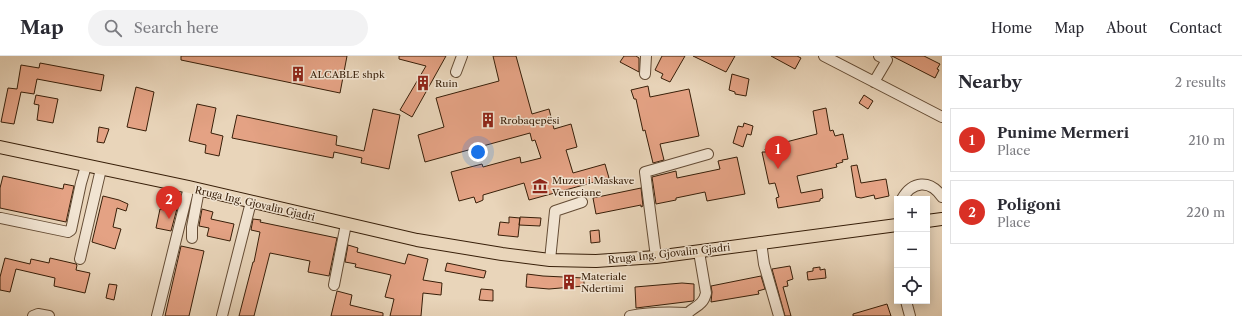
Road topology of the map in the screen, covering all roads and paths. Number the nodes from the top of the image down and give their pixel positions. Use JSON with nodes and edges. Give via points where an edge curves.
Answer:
{"nodes":[{"id":1,"x":462,"y":56,"type":"edge"},
{"id":2,"x":646,"y":56,"type":"edge"},
{"id":3,"x":824,"y":56,"type":"edge"},
{"id":4,"x":879,"y":56,"type":"edge"},
{"id":5,"x":456,"y":72,"type":"dead end"},
{"id":6,"x":644,"y":74,"type":"dead end"},
{"id":7,"x":874,"y":82,"type":"junction"},
{"id":8,"x":942,"y":117,"type":"edge"},
{"id":9,"x":0,"y":147,"type":"edge"},
{"id":10,"x":708,"y":154,"type":"dead end"},
{"id":11,"x":86,"y":166,"type":"junction"},
{"id":12,"x":101,"y":169,"type":"junction"},
{"id":13,"x":194,"y":189,"type":"junction"},
{"id":14,"x":904,"y":196,"type":"edge"},
{"id":15,"x":942,"y":197,"type":"edge"},
{"id":16,"x":250,"y":202,"type":"junction"},
{"id":17,"x":582,"y":202,"type":"dead end"},
{"id":18,"x":1,"y":218,"type":"edge"},
{"id":19,"x":942,"y":219,"type":"edge"},
{"id":20,"x":930,"y":221,"type":"edge"},
{"id":21,"x":894,"y":223,"type":"edge"},
{"id":22,"x":346,"y":224,"type":"junction"},
{"id":23,"x":192,"y":238,"type":"dead end"},
{"id":24,"x":761,"y":242,"type":"junction"},
{"id":25,"x":699,"y":252,"type":"junction"},
{"id":26,"x":656,"y":257,"type":"junction"},
{"id":27,"x":80,"y":260,"type":"dead end"},
{"id":28,"x":550,"y":260,"type":"junction"},
{"id":29,"x":334,"y":285,"type":"dead end"},
{"id":30,"x":907,"y":304,"type":"edge"},
{"id":31,"x":687,"y":314,"type":"edge"},
{"id":32,"x":33,"y":316,"type":"edge"},
{"id":33,"x":49,"y":316,"type":"edge"},
{"id":34,"x":157,"y":316,"type":"edge"},
{"id":35,"x":222,"y":316,"type":"edge"},
{"id":36,"x":630,"y":316,"type":"edge"},
{"id":37,"x":779,"y":316,"type":"edge"},
{"id":38,"x":910,"y":316,"type":"edge"}],
"edges":[{"from":1,"to":5,"type":"street"},
{"from":2,"to":6,"type":"street"},
{"from":3,"to":7,"type":"street"},
{"from":4,"to":7,"type":"street","via":[[887,60]]},
{"from":7,"to":8,"type":"street"},
{"from":9,"to":11,"type":"main road","name":"Rruga Ing. Gjovalin Gjadri"},
{"from":10,"to":26,"type":"street","via":[[645,172]]},
{"from":11,"to":12,"type":"main road","name":"Rruga Ing. Gjovalin Gjadri"},
{"from":11,"to":18,"type":"street","via":[[71,230],[68,232]]},
{"from":12,"to":13,"type":"main road","name":"Rruga Ing. Gjovalin Gjadri"},
{"from":12,"to":27,"type":"street"},
{"from":13,"to":16,"type":"main road","name":"Rruga Ing. Gjovalin Gjadri"},
{"from":13,"to":23,"type":"street"},
{"from":13,"to":34,"type":"street"},
{"from":14,"to":15,"type":"street","via":[[907,191],[920,185],[930,186]]},
{"from":16,"to":22,"type":"main road","name":"Rruga Ing. Gjovalin Gjadri"},
{"from":16,"to":35,"type":"street"},
{"from":17,"to":28,"type":"street","via":[[555,211]]},
{"from":19,"to":20,"type":"main road"},
{"from":21,"to":24,"type":"main road","name":"Rruga Ing. Gjovalin Gjadri"},
{"from":22,"to":28,"type":"main road","name":"Rruga Ing. Gjovalin Gjadri","via":[[439,244]]},
{"from":22,"to":29,"type":"street"},
{"from":24,"to":25,"type":"main road","name":"Rruga Ing. Gjovalin Gjadri"},
{"from":24,"to":37,"type":"street","via":[[764,264]]},
{"from":25,"to":26,"type":"main road","name":"Rruga Ing. Gjovalin Gjadri"},
{"from":25,"to":31,"type":"street","via":[[706,293],[698,306]]},
{"from":26,"to":28,"type":"main road","name":"Rruga Ing. Gjovalin Gjadri","via":[[596,261]]},
{"from":30,"to":38,"type":"street"},
{"from":31,"to":36,"type":"street","via":[[665,312]]},
{"from":32,"to":33,"type":"street"}]}
